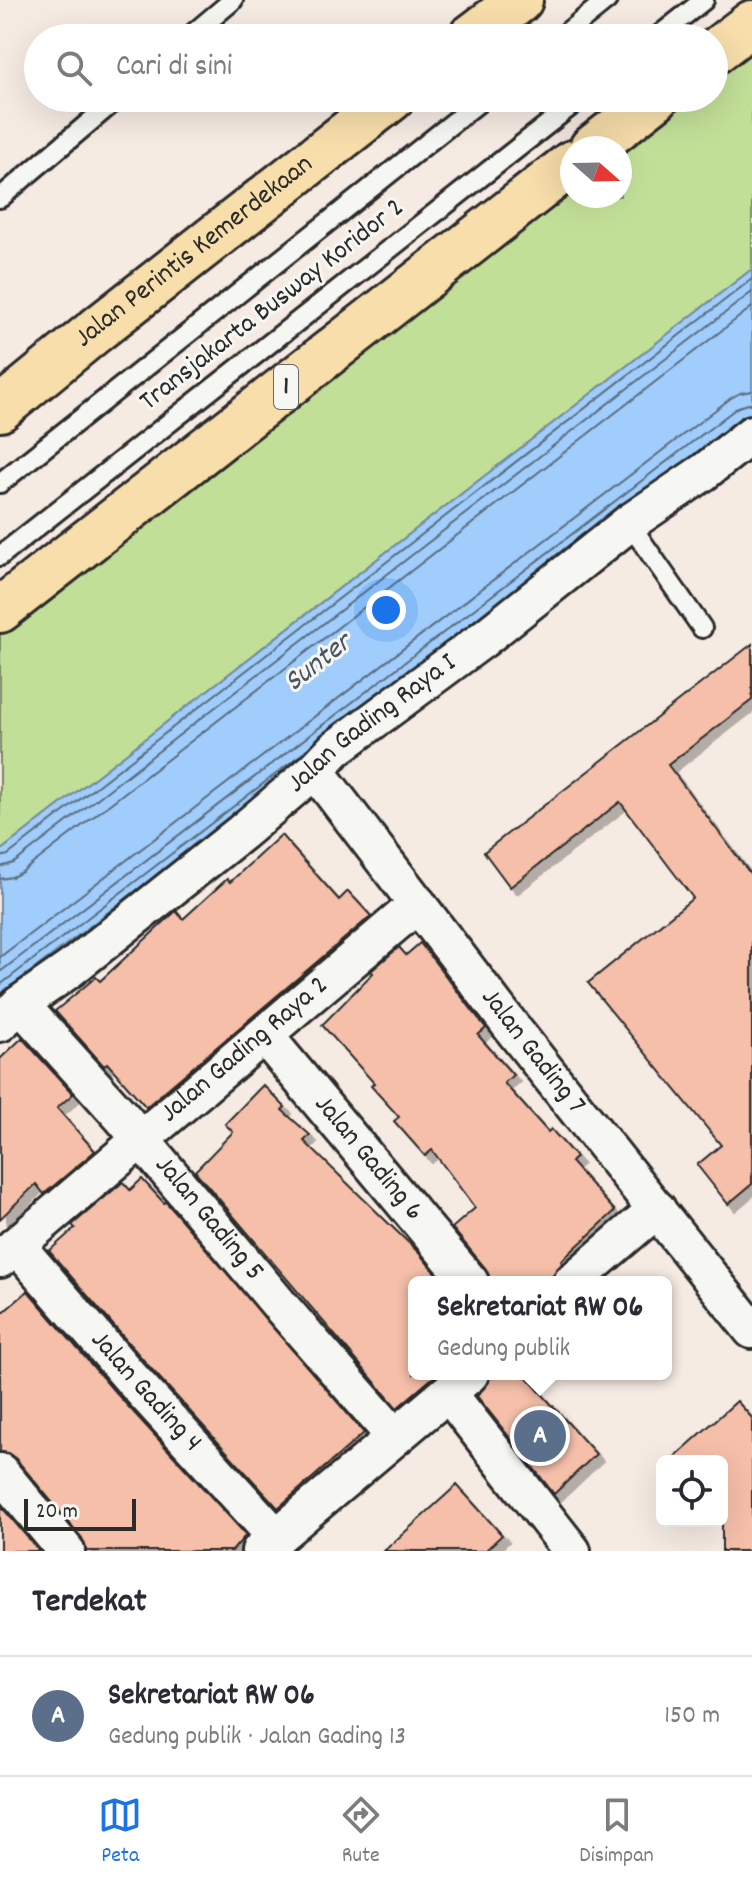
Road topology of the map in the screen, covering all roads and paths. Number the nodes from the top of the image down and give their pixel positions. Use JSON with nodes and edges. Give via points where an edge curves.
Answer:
{"nodes":[{"id":1,"x":233,"y":0,"type":"edge"},
{"id":2,"x":520,"y":0,"type":"edge"},
{"id":3,"x":607,"y":0,"type":"edge"},
{"id":4,"x":704,"y":0,"type":"edge"},
{"id":5,"x":752,"y":23,"type":"edge"},
{"id":6,"x":205,"y":24,"type":"edge"},
{"id":7,"x":488,"y":24,"type":"edge"},
{"id":8,"x":577,"y":24,"type":"edge"},
{"id":9,"x":674,"y":24,"type":"edge"},
{"id":10,"x":728,"y":41,"type":"edge"},
{"id":11,"x":101,"y":112,"type":"edge"},
{"id":12,"x":374,"y":112,"type":"edge"},
{"id":13,"x":466,"y":112,"type":"edge"},
{"id":14,"x":563,"y":112,"type":"edge"},
{"id":15,"x":638,"y":112,"type":"edge"},
{"id":16,"x":607,"y":136,"type":"edge"},
{"id":17,"x":560,"y":172,"type":"edge"},
{"id":18,"x":0,"y":198,"type":"edge"},
{"id":19,"x":0,"y":409,"type":"edge"},
{"id":20,"x":752,"y":434,"type":"edge"},
{"id":21,"x":0,"y":483,"type":"edge"},
{"id":22,"x":629,"y":523,"type":"junction"},
{"id":23,"x":0,"y":556,"type":"edge"},
{"id":24,"x":0,"y":610,"type":"edge"},
{"id":25,"x":702,"y":628,"type":"dead end"},
{"id":26,"x":315,"y":770,"type":"junction"},
{"id":27,"x":418,"y":904,"type":"junction"},
{"id":28,"x":10,"y":1014,"type":"edge"},
{"id":29,"x":265,"y":1036,"type":"junction"},
{"id":30,"x":141,"y":1138,"type":"junction"},
{"id":31,"x":657,"y":1209,"type":"junction"},
{"id":32,"x":8,"y":1252,"type":"edge"},
{"id":33,"x":465,"y":1276,"type":"edge"},
{"id":34,"x":579,"y":1276,"type":"edge"},
{"id":35,"x":752,"y":1330,"type":"edge"},
{"id":36,"x":459,"y":1384,"type":"edge"},
{"id":37,"x":395,"y":1437,"type":"junction"},
{"id":38,"x":0,"y":1472,"type":"edge"},
{"id":39,"x":268,"y":1544,"type":"edge"},
{"id":40,"x":66,"y":1551,"type":"edge"},
{"id":41,"x":572,"y":1551,"type":"edge"}],
"edges":[{"from":1,"to":6,"type":"lane"},
{"from":2,"to":7,"type":"highway"},
{"from":3,"to":8,"type":"lane"},
{"from":4,"to":9,"type":"lane"},
{"from":5,"to":10,"type":"highway"},
{"from":11,"to":18,"type":"lane"},
{"from":12,"to":19,"type":"highway","name":"Jalan Perintis Kemerdekaan"},
{"from":13,"to":21,"type":"lane","name":"Transjakarta Busway Koridor 2"},
{"from":14,"to":23,"type":"lane","name":"Transjakarta Busway Koridor 2"},
{"from":15,"to":16,"type":"highway"},
{"from":17,"to":24,"type":"highway","number":"1"},
{"from":20,"to":22,"type":"street","name":"Jalan Gading Raya I"},
{"from":22,"to":25,"type":"lane"},
{"from":22,"to":26,"type":"street","name":"Jalan Gading Raya I","via":[[335,749]]},
{"from":26,"to":27,"type":"street","name":"Jalan Gading 7"},
{"from":26,"to":28,"type":"street","name":"Jalan Gading Raya I"},
{"from":27,"to":29,"type":"street","name":"Jalan Gading Raya 2"},
{"from":27,"to":31,"type":"street","name":"Jalan Gading 7"},
{"from":28,"to":30,"type":"street","name":"Jalan Gading 5"},
{"from":29,"to":30,"type":"street","name":"Jalan Gading Raya 2"},
{"from":29,"to":33,"type":"street","name":"Jalan Gading 6"},
{"from":30,"to":32,"type":"street","name":"Jalan Gading Raya 2"},
{"from":30,"to":37,"type":"street","name":"Jalan Gading 5"},
{"from":31,"to":34,"type":"street"},
{"from":31,"to":35,"type":"street","name":"Jalan Gading 7"},
{"from":32,"to":39,"type":"street","name":"Jalan Gading 4","via":[[130,1377]]},
{"from":36,"to":37,"type":"street"},
{"from":36,"to":41,"type":"street"},
{"from":37,"to":39,"type":"street"},
{"from":38,"to":40,"type":"street"}]}
